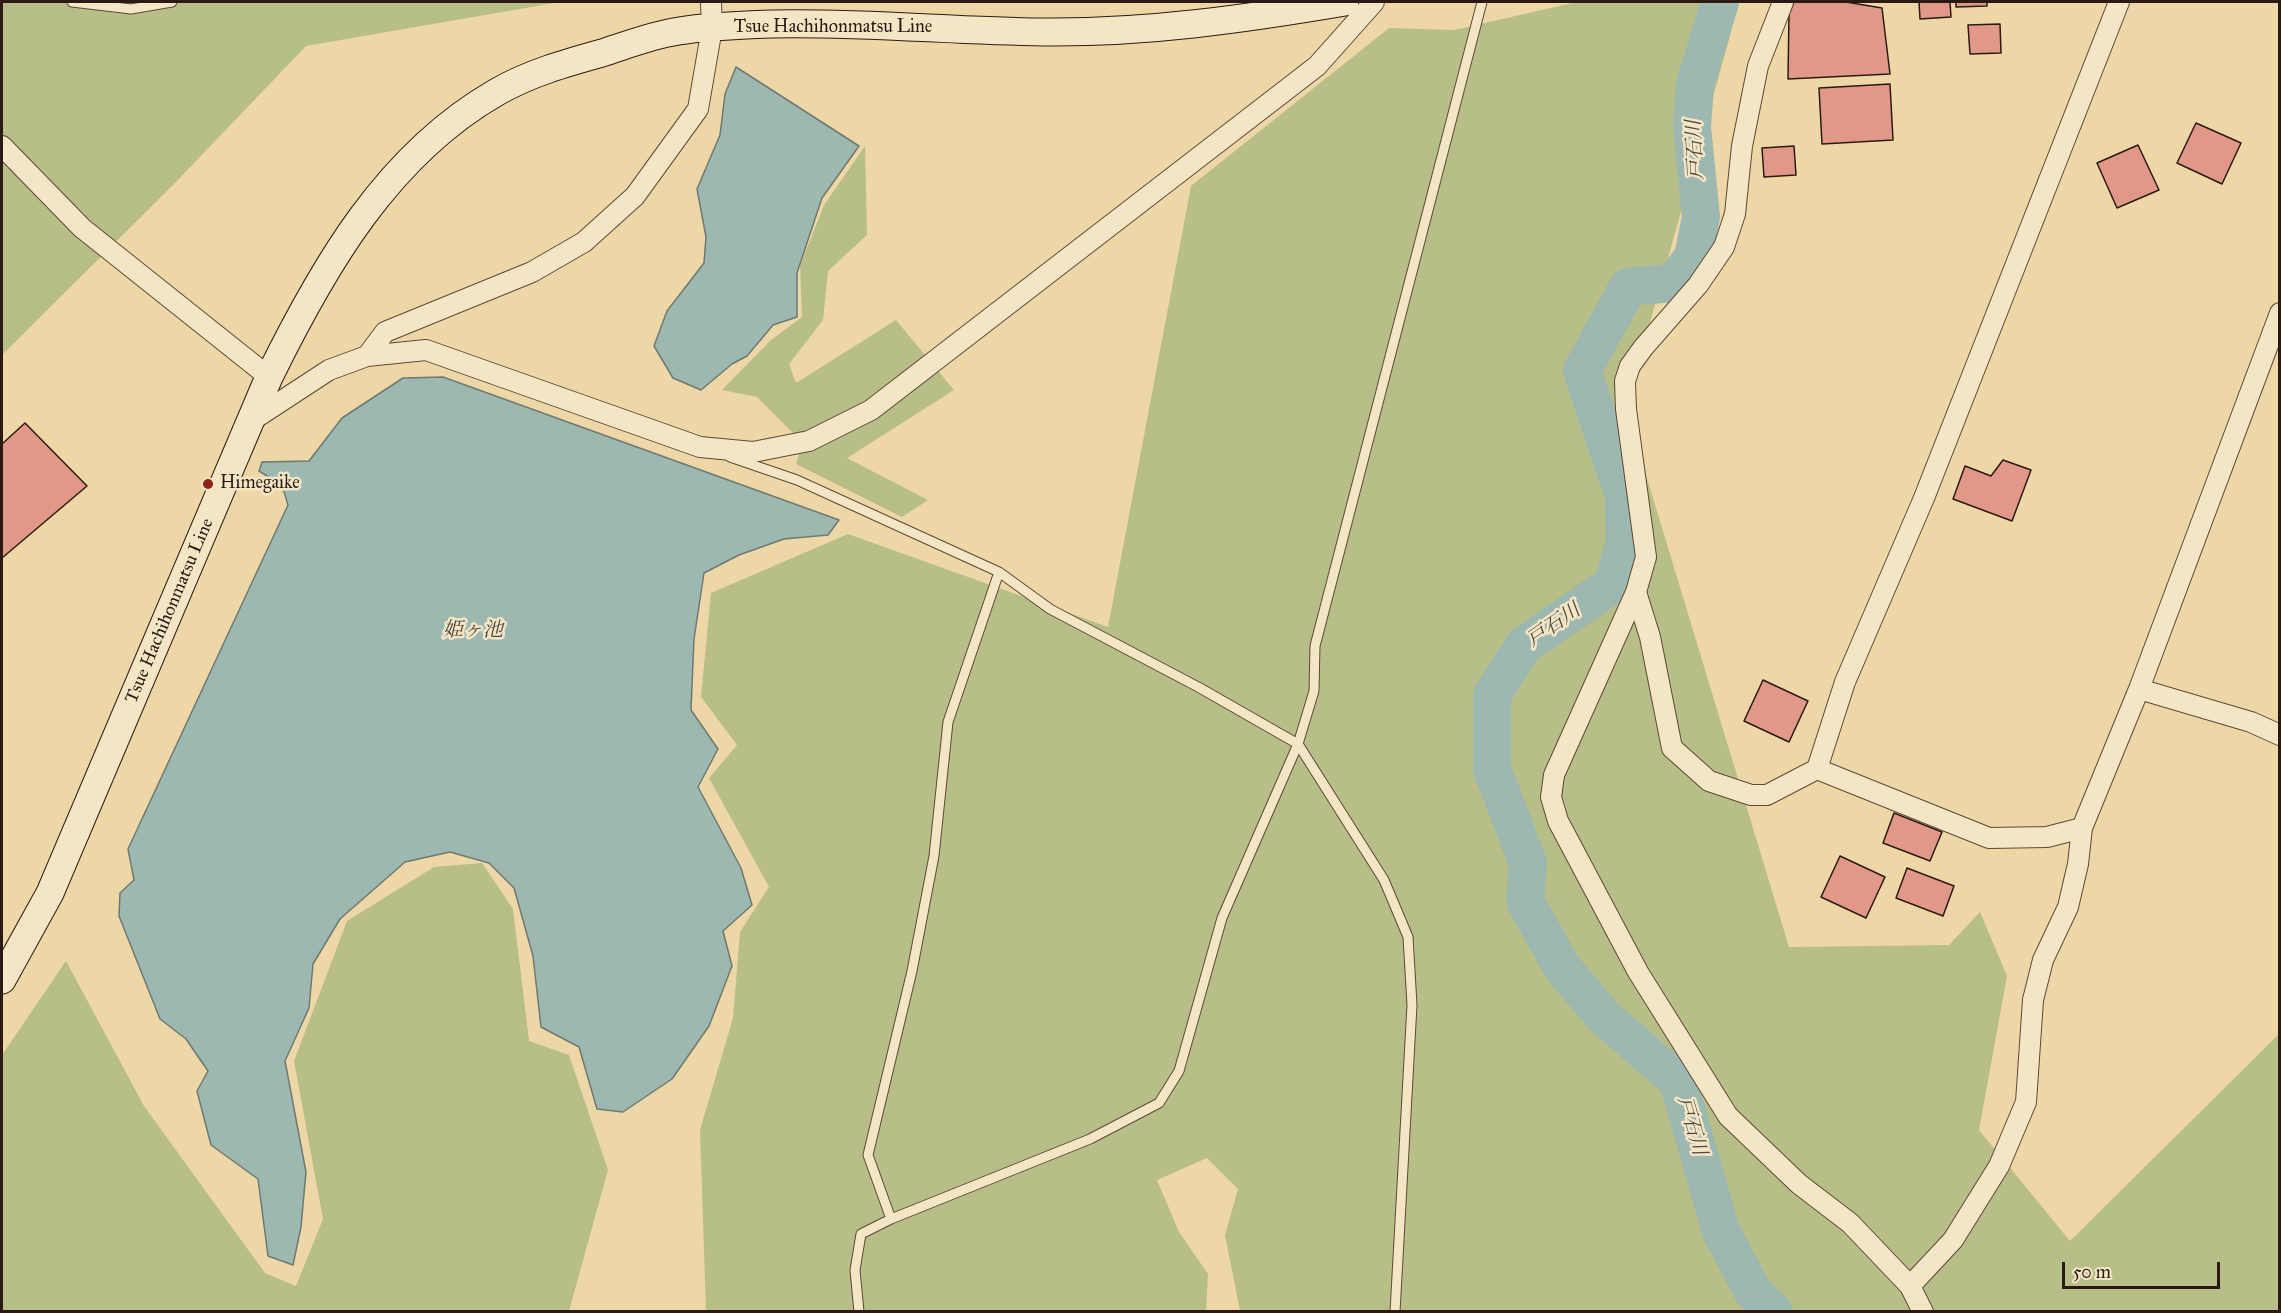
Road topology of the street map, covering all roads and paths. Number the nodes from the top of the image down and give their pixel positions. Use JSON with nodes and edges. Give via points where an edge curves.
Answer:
{"nodes":[{"id":1,"x":72,"y":2,"type":"edge"},
{"id":2,"x":172,"y":2,"type":"edge"},
{"id":3,"x":711,"y":2,"type":"edge"},
{"id":4,"x":1346,"y":2,"type":"edge"},
{"id":5,"x":1374,"y":2,"type":"edge"},
{"id":6,"x":1482,"y":2,"type":"edge"},
{"id":7,"x":1783,"y":2,"type":"edge"},
{"id":8,"x":2119,"y":2,"type":"edge"},
{"id":9,"x":712,"y":28,"type":"junction"},
{"id":10,"x":2,"y":146,"type":"edge"},
{"id":11,"x":2280,"y":313,"type":"edge"},
{"id":12,"x":367,"y":356,"type":"junction"},
{"id":13,"x":269,"y":377,"type":"junction"},
{"id":14,"x":251,"y":421,"type":"junction"},
{"id":15,"x":700,"y":447,"type":"junction"},
{"id":16,"x":999,"y":572,"type":"junction"},
{"id":17,"x":1636,"y":592,"type":"junction"},
{"id":18,"x":2139,"y":689,"type":"junction"},
{"id":19,"x":2280,"y":735,"type":"edge"},
{"id":20,"x":1298,"y":744,"type":"junction"},
{"id":21,"x":1816,"y":769,"type":"junction"},
{"id":22,"x":2082,"y":828,"type":"junction"},
{"id":23,"x":2,"y":980,"type":"edge"},
{"id":24,"x":891,"y":1219,"type":"junction"},
{"id":25,"x":1910,"y":1286,"type":"junction"},
{"id":26,"x":859,"y":1311,"type":"edge"},
{"id":27,"x":1395,"y":1311,"type":"edge"},
{"id":28,"x":1923,"y":1311,"type":"edge"}],
"edges":[{"from":1,"to":2,"type":"lane","via":[[131,9]]},
{"from":3,"to":9,"type":"street"},
{"from":4,"to":9,"type":"main road","name":"Tsue Hachihonmatsu Line","via":[[1152,29],[1045,32],[771,24]]},
{"from":5,"to":15,"type":"street","via":[[1317,66],[871,410],[809,441],[753,452]]},
{"from":6,"to":20,"type":"lane","via":[[1315,646],[1314,691]]},
{"from":7,"to":17,"type":"street","via":[[1758,66],[1742,146],[1735,214],[1724,247],[1698,285],[1643,348],[1625,381],[1646,557]]},
{"from":8,"to":21,"type":"street","via":[[1924,498],[1845,682]]},
{"from":9,"to":12,"type":"street","via":[[698,109],[635,196],[584,242],[532,272],[385,332]]},
{"from":9,"to":13,"type":"main road","name":"Tsue Hachihonmatsu Line","via":[[638,40],[551,69],[499,91],[445,127],[383,190],[338,250]]},
{"from":10,"to":13,"type":"street","via":[[82,228]]},
{"from":11,"to":18,"type":"street"},
{"from":12,"to":14,"type":"street","via":[[329,370]]},
{"from":12,"to":15,"type":"street","via":[[426,350]]},
{"from":13,"to":14,"type":"main road","name":"Tsue Hachihonmatsu Line"},
{"from":14,"to":23,"type":"main road","name":"Tsue Hachihonmatsu Line","via":[[50,893]]},
{"from":15,"to":16,"type":"lane","via":[[797,480]]},
{"from":16,"to":20,"type":"lane","via":[[1050,609]]},
{"from":16,"to":24,"type":"lane","via":[[948,722],[934,856],[912,971],[867,1155]]},
{"from":17,"to":21,"type":"street","via":[[1650,637],[1672,748],[1709,781],[1751,795],[1767,795]]},
{"from":17,"to":25,"type":"street","via":[[1554,774],[1551,797],[1558,821],[1638,972],[1728,1116],[1799,1184],[1850,1223]]},
{"from":18,"to":19,"type":"street","via":[[2251,722]]},
{"from":18,"to":22,"type":"street"},
{"from":20,"to":24,"type":"lane","via":[[1222,918],[1179,1071],[1159,1103],[1090,1140]]},
{"from":20,"to":27,"type":"lane","via":[[1384,880],[1408,937],[1412,1005]]},
{"from":21,"to":22,"type":"street","via":[[1989,838],[2047,837]]},
{"from":22,"to":25,"type":"street","via":[[2068,907],[2043,960],[2033,1000],[2026,1102],[1999,1166],[1953,1240]]},
{"from":24,"to":26,"type":"lane","via":[[861,1234],[855,1270]]},
{"from":25,"to":28,"type":"street"}]}
